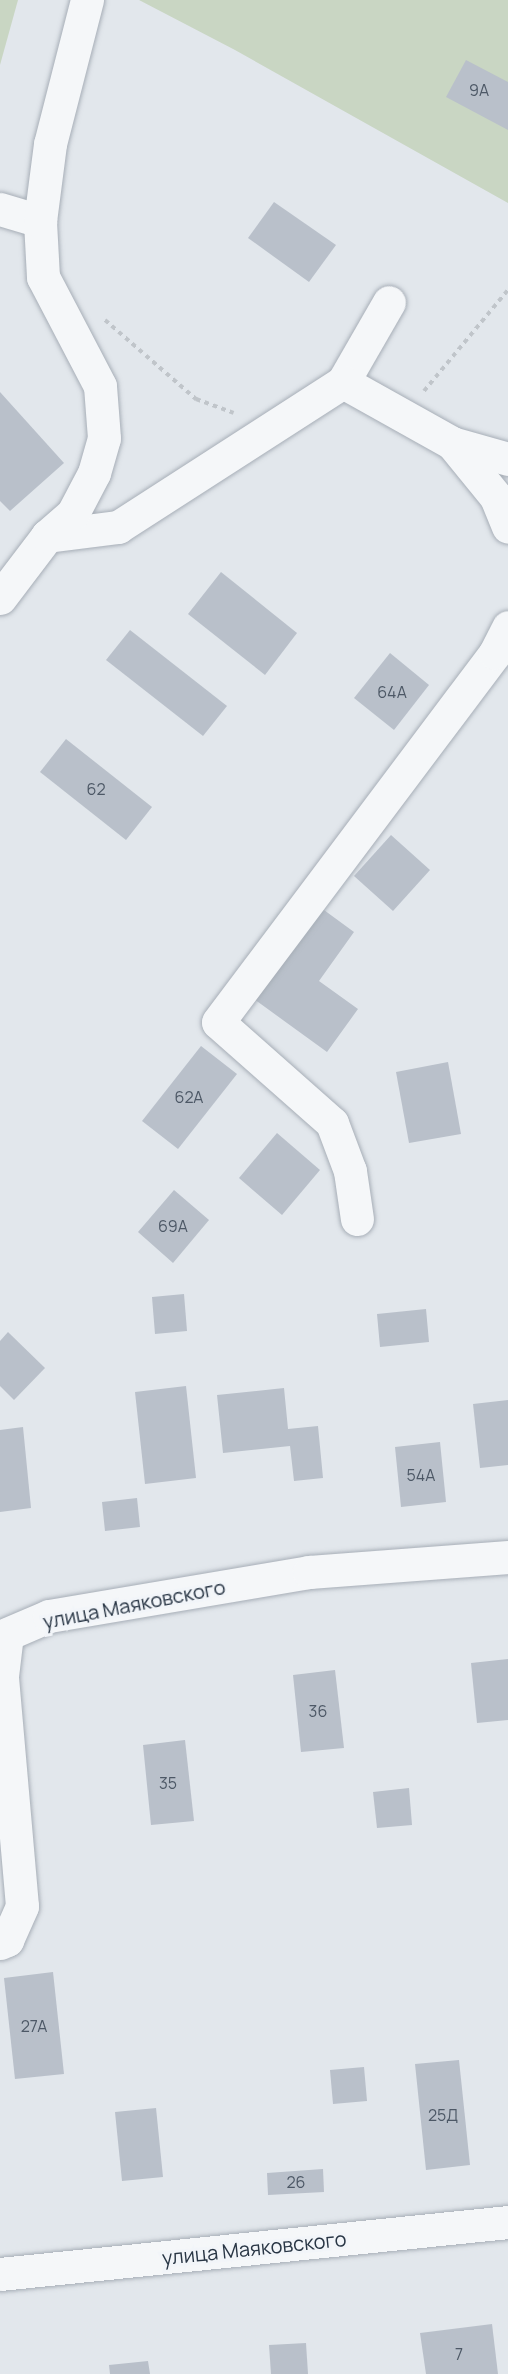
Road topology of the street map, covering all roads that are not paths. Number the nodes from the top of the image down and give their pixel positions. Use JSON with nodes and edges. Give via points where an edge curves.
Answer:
{"nodes":[{"id":1,"x":87,"y":0,"type":"edge"},
{"id":2,"x":0,"y":208,"type":"edge"},
{"id":3,"x":40,"y":221,"type":"junction"},
{"id":4,"x":389,"y":302,"type":"dead end"},
{"id":5,"x":343,"y":382,"type":"junction"},
{"id":6,"x":452,"y":443,"type":"junction"},
{"id":7,"x":508,"y":459,"type":"edge"},
{"id":8,"x":508,"y":527,"type":"edge"},
{"id":9,"x":47,"y":536,"type":"junction"},
{"id":10,"x":0,"y":598,"type":"edge"},
{"id":11,"x":508,"y":627,"type":"edge"},
{"id":12,"x":357,"y":1220,"type":"dead end"},
{"id":13,"x":508,"y":1557,"type":"edge"},
{"id":14,"x":0,"y":1943,"type":"edge"},
{"id":15,"x":508,"y":2222,"type":"edge"},
{"id":16,"x":0,"y":2274,"type":"edge"}],
"edges":[{"from":1,"to":3,"type":"street","via":[[50,144]]},
{"from":2,"to":3,"type":"street"},
{"from":3,"to":9,"type":"street","via":[[43,277],[100,386],[104,438],[94,473],[73,513]]},
{"from":4,"to":5,"type":"street"},
{"from":5,"to":6,"type":"street"},
{"from":5,"to":9,"type":"street","via":[[118,527]]},
{"from":6,"to":7,"type":"street"},
{"from":6,"to":8,"type":"street","via":[[496,497]]},
{"from":9,"to":10,"type":"street"},
{"from":11,"to":12,"type":"street","via":[[495,653],[218,1022],[332,1123],[350,1171]]},
{"from":13,"to":14,"type":"street","name":"улица Маяковского","via":[[309,1572],[49,1616],[7,1634],[2,1676],[22,1906],[7,1940]]},
{"from":15,"to":16,"type":"street","name":"улица Маяковского"}]}
